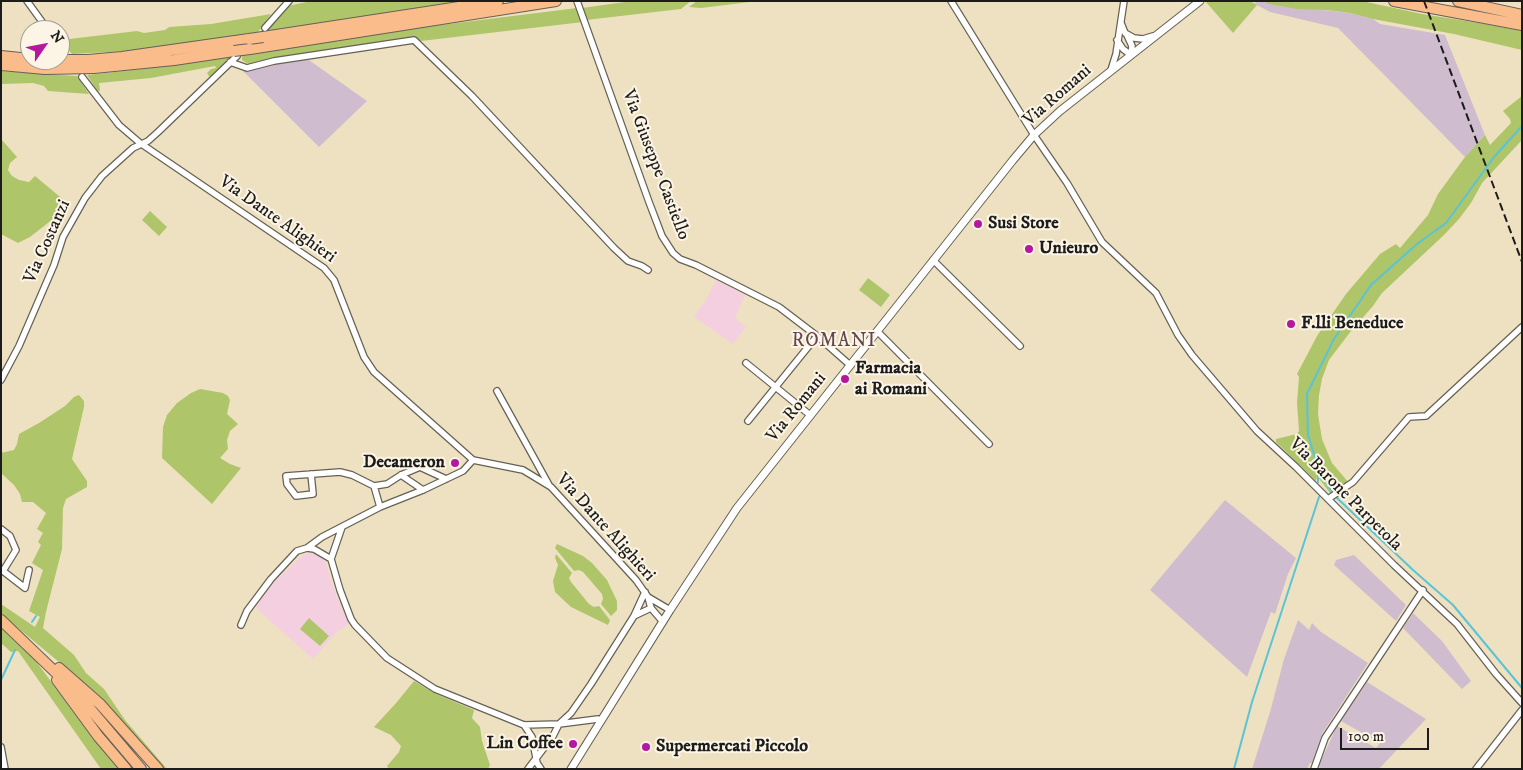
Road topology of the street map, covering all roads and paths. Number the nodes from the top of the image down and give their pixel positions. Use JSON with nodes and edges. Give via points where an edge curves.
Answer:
{"nodes":[{"id":1,"x":28,"y":1,"type":"edge"},
{"id":2,"x":289,"y":1,"type":"edge"},
{"id":3,"x":498,"y":1,"type":"edge"},
{"id":4,"x":556,"y":1,"type":"edge"},
{"id":5,"x":577,"y":1,"type":"edge"},
{"id":6,"x":951,"y":1,"type":"edge"},
{"id":7,"x":1124,"y":1,"type":"edge"},
{"id":8,"x":1200,"y":1,"type":"edge"},
{"id":9,"x":1394,"y":1,"type":"edge"},
{"id":10,"x":1458,"y":1,"type":"edge"},
{"id":11,"x":1522,"y":15,"type":"edge"},
{"id":12,"x":1120,"y":18,"type":"junction"},
{"id":13,"x":41,"y":20,"type":"edge"},
{"id":14,"x":1522,"y":25,"type":"edge"},
{"id":15,"x":264,"y":33,"type":"junction"},
{"id":16,"x":1126,"y":33,"type":"junction"},
{"id":17,"x":1159,"y":33,"type":"junction"},
{"id":18,"x":1117,"y":40,"type":"junction"},
{"id":19,"x":250,"y":44,"type":"junction"},
{"id":20,"x":235,"y":54,"type":"junction"},
{"id":21,"x":1131,"y":55,"type":"junction"},
{"id":22,"x":1,"y":56,"type":"edge"},
{"id":23,"x":20,"y":58,"type":"edge"},
{"id":24,"x":70,"y":60,"type":"edge"},
{"id":25,"x":230,"y":62,"type":"junction"},
{"id":26,"x":1,"y":65,"type":"edge"},
{"id":27,"x":1111,"y":70,"type":"junction"},
{"id":28,"x":82,"y":77,"type":"dead end"},
{"id":29,"x":1034,"y":135,"type":"junction"},
{"id":30,"x":140,"y":143,"type":"junction"},
{"id":31,"x":933,"y":260,"type":"junction"},
{"id":32,"x":648,"y":270,"type":"dead end"},
{"id":33,"x":1522,"y":327,"type":"edge"},
{"id":34,"x":877,"y":330,"type":"junction"},
{"id":35,"x":817,"y":336,"type":"junction"},
{"id":36,"x":1020,"y":346,"type":"dead end"},
{"id":37,"x":746,"y":363,"type":"dead end"},
{"id":38,"x":850,"y":365,"type":"junction"},
{"id":39,"x":1,"y":380,"type":"edge"},
{"id":40,"x":777,"y":387,"type":"junction"},
{"id":41,"x":497,"y":391,"type":"dead end"},
{"id":42,"x":810,"y":414,"type":"junction"},
{"id":43,"x":748,"y":421,"type":"dead end"},
{"id":44,"x":989,"y":444,"type":"dead end"},
{"id":45,"x":473,"y":460,"type":"junction"},
{"id":46,"x":311,"y":474,"type":"junction"},
{"id":47,"x":401,"y":475,"type":"junction"},
{"id":48,"x":446,"y":479,"type":"junction"},
{"id":49,"x":374,"y":486,"type":"junction"},
{"id":50,"x":550,"y":487,"type":"junction"},
{"id":51,"x":423,"y":490,"type":"junction"},
{"id":52,"x":1328,"y":499,"type":"junction"},
{"id":53,"x":380,"y":506,"type":"junction"},
{"id":54,"x":342,"y":527,"type":"junction"},
{"id":55,"x":1,"y":529,"type":"edge"},
{"id":56,"x":307,"y":548,"type":"junction"},
{"id":57,"x":331,"y":559,"type":"junction"},
{"id":58,"x":29,"y":570,"type":"dead end"},
{"id":59,"x":1423,"y":590,"type":"junction"},
{"id":60,"x":646,"y":594,"type":"junction"},
{"id":61,"x":651,"y":608,"type":"junction"},
{"id":62,"x":670,"y":610,"type":"junction"},
{"id":63,"x":634,"y":616,"type":"junction"},
{"id":64,"x":1,"y":620,"type":"edge"},
{"id":65,"x":663,"y":622,"type":"junction"},
{"id":66,"x":241,"y":625,"type":"dead end"},
{"id":67,"x":34,"y":650,"type":"junction"},
{"id":68,"x":42,"y":658,"type":"junction"},
{"id":69,"x":1522,"y":703,"type":"edge"},
{"id":70,"x":1522,"y":710,"type":"edge"},
{"id":71,"x":601,"y":721,"type":"junction"},
{"id":72,"x":559,"y":724,"type":"junction"},
{"id":73,"x":524,"y":725,"type":"junction"},
{"id":74,"x":1,"y":747,"type":"edge"},
{"id":75,"x":536,"y":758,"type":"junction"},
{"id":76,"x":5,"y":769,"type":"edge"},
{"id":77,"x":126,"y":769,"type":"edge"},
{"id":78,"x":141,"y":769,"type":"edge"},
{"id":79,"x":158,"y":769,"type":"edge"},
{"id":80,"x":528,"y":769,"type":"edge"},
{"id":81,"x":541,"y":769,"type":"edge"},
{"id":82,"x":571,"y":769,"type":"edge"},
{"id":83,"x":1314,"y":769,"type":"edge"},
{"id":84,"x":1476,"y":769,"type":"edge"}],
"edges":[{"from":1,"to":13,"type":"street"},
{"from":2,"to":15,"type":"street"},
{"from":3,"to":15,"type":"highway"},
{"from":4,"to":19,"type":"highway"},
{"from":5,"to":35,"type":"street","name":"Via Giuseppe Castiello","via":[[649,202],[662,236],[673,253],[779,307]]},
{"from":6,"to":29,"type":"street","name":"Via Barone Parpetola"},
{"from":7,"to":12,"type":"street"},
{"from":8,"to":17,"type":"street","name":"Via Romani"},
{"from":9,"to":14,"type":"highway"},
{"from":10,"to":11,"type":"highway"},
{"from":12,"to":16,"type":"street"},
{"from":12,"to":18,"type":"street"},
{"from":15,"to":19,"type":"highway","bridge":true},
{"from":16,"to":17,"type":"street","via":[[1138,39]]},
{"from":16,"to":21,"type":"street","via":[[1132,46]]},
{"from":17,"to":21,"type":"street","name":"Via Romani"},
{"from":18,"to":21,"type":"street"},
{"from":18,"to":27,"type":"street"},
{"from":19,"to":20,"type":"highway","bridge":true},
{"from":19,"to":24,"type":"highway"},
{"from":20,"to":25,"type":"street","name":"Via Costanzi"},
{"from":20,"to":26,"type":"highway","via":[[94,68],[46,69]]},
{"from":21,"to":27,"type":"street","name":"Via Romani"},
{"from":22,"to":23,"type":"highway"},
{"from":25,"to":30,"type":"street","name":"Via Costanzi","via":[[158,132]]},
{"from":25,"to":32,"type":"street","via":[[247,68],[412,39],[472,96],[614,248],[628,261]]},
{"from":27,"to":29,"type":"street","name":"Via Romani"},
{"from":28,"to":30,"type":"street","name":"Via Dante Alighieri","via":[[119,125]]},
{"from":29,"to":31,"type":"street","name":"Via Romani"},
{"from":29,"to":52,"type":"street","name":"Via Barone Parpetola","via":[[1102,242],[1150,288],[1192,355],[1257,431]]},
{"from":30,"to":39,"type":"street","name":"Via Costanzi","via":[[102,176],[85,198],[63,237],[20,346]]},
{"from":30,"to":45,"type":"street","name":"Via Dante Alighieri","via":[[324,268],[334,280],[364,357],[374,372]]},
{"from":31,"to":34,"type":"street","name":"Via Romani"},
{"from":31,"to":36,"type":"street"},
{"from":33,"to":52,"type":"street","via":[[1426,416],[1409,417],[1353,482]]},
{"from":34,"to":38,"type":"street","name":"Via Romani"},
{"from":34,"to":44,"type":"street"},
{"from":35,"to":38,"type":"street","name":"Via Giuseppe Castiello"},
{"from":35,"to":40,"type":"street"},
{"from":37,"to":40,"type":"street"},
{"from":38,"to":42,"type":"street","name":"Via Romani"},
{"from":40,"to":42,"type":"street"},
{"from":40,"to":43,"type":"street"},
{"from":41,"to":50,"type":"street"},
{"from":42,"to":62,"type":"street","name":"Via Romani","via":[[737,508]]},
{"from":45,"to":48,"type":"street","via":[[463,471]]},
{"from":45,"to":50,"type":"street","name":"Via Dante Alighieri","via":[[523,470]]},
{"from":46,"to":46,"type":"street","via":[[286,476],[287,484],[296,496],[313,494]]},
{"from":46,"to":49,"type":"street","via":[[340,472]]},
{"from":47,"to":48,"type":"street","via":[[420,467]]},
{"from":47,"to":49,"type":"street","via":[[387,484]]},
{"from":47,"to":51,"type":"street"},
{"from":48,"to":51,"type":"street"},
{"from":49,"to":53,"type":"street"},
{"from":50,"to":60,"type":"street","name":"Via Dante Alighieri"},
{"from":51,"to":53,"type":"street"},
{"from":52,"to":59,"type":"street","name":"Via Barone Parpetola"},
{"from":53,"to":54,"type":"street"},
{"from":54,"to":56,"type":"street"},
{"from":54,"to":57,"type":"street"},
{"from":55,"to":58,"type":"street","via":[[10,536],[16,550],[3,572],[25,588]]},
{"from":56,"to":57,"type":"street"},
{"from":56,"to":66,"type":"street","via":[[290,556],[271,578]]},
{"from":57,"to":73,"type":"street","via":[[351,619],[387,658],[435,689]]},
{"from":59,"to":69,"type":"street","name":"Via Barone Parpetola","via":[[1457,624]]},
{"from":59,"to":83,"type":"street","via":[[1325,738]]},
{"from":60,"to":61,"type":"street","name":"Via Dante Alighieri"},
{"from":60,"to":62,"type":"street","name":"Via Dante Alighieri"},
{"from":60,"to":63,"type":"street"},
{"from":61,"to":63,"type":"street"},
{"from":61,"to":65,"type":"street","name":"Via Dante Alighieri"},
{"from":62,"to":65,"type":"street","name":"Via Romani"},
{"from":63,"to":72,"type":"street","via":[[571,713]]},
{"from":64,"to":67,"type":"highway"},
{"from":65,"to":71,"type":"street","name":"Via Romani"},
{"from":67,"to":68,"type":"highway"},
{"from":67,"to":79,"type":"highway","via":[[90,693]]},
{"from":68,"to":77,"type":"highway"},
{"from":68,"to":78,"type":"highway","via":[[94,712]]},
{"from":70,"to":84,"type":"street"},
{"from":71,"to":72,"type":"street"},
{"from":71,"to":82,"type":"street","name":"Via Romani"},
{"from":72,"to":73,"type":"street"},
{"from":72,"to":75,"type":"street","via":[[554,736]]},
{"from":73,"to":75,"type":"street","via":[[532,737]]},
{"from":74,"to":76,"type":"street"},
{"from":75,"to":80,"type":"street"},
{"from":75,"to":81,"type":"street"}]}
